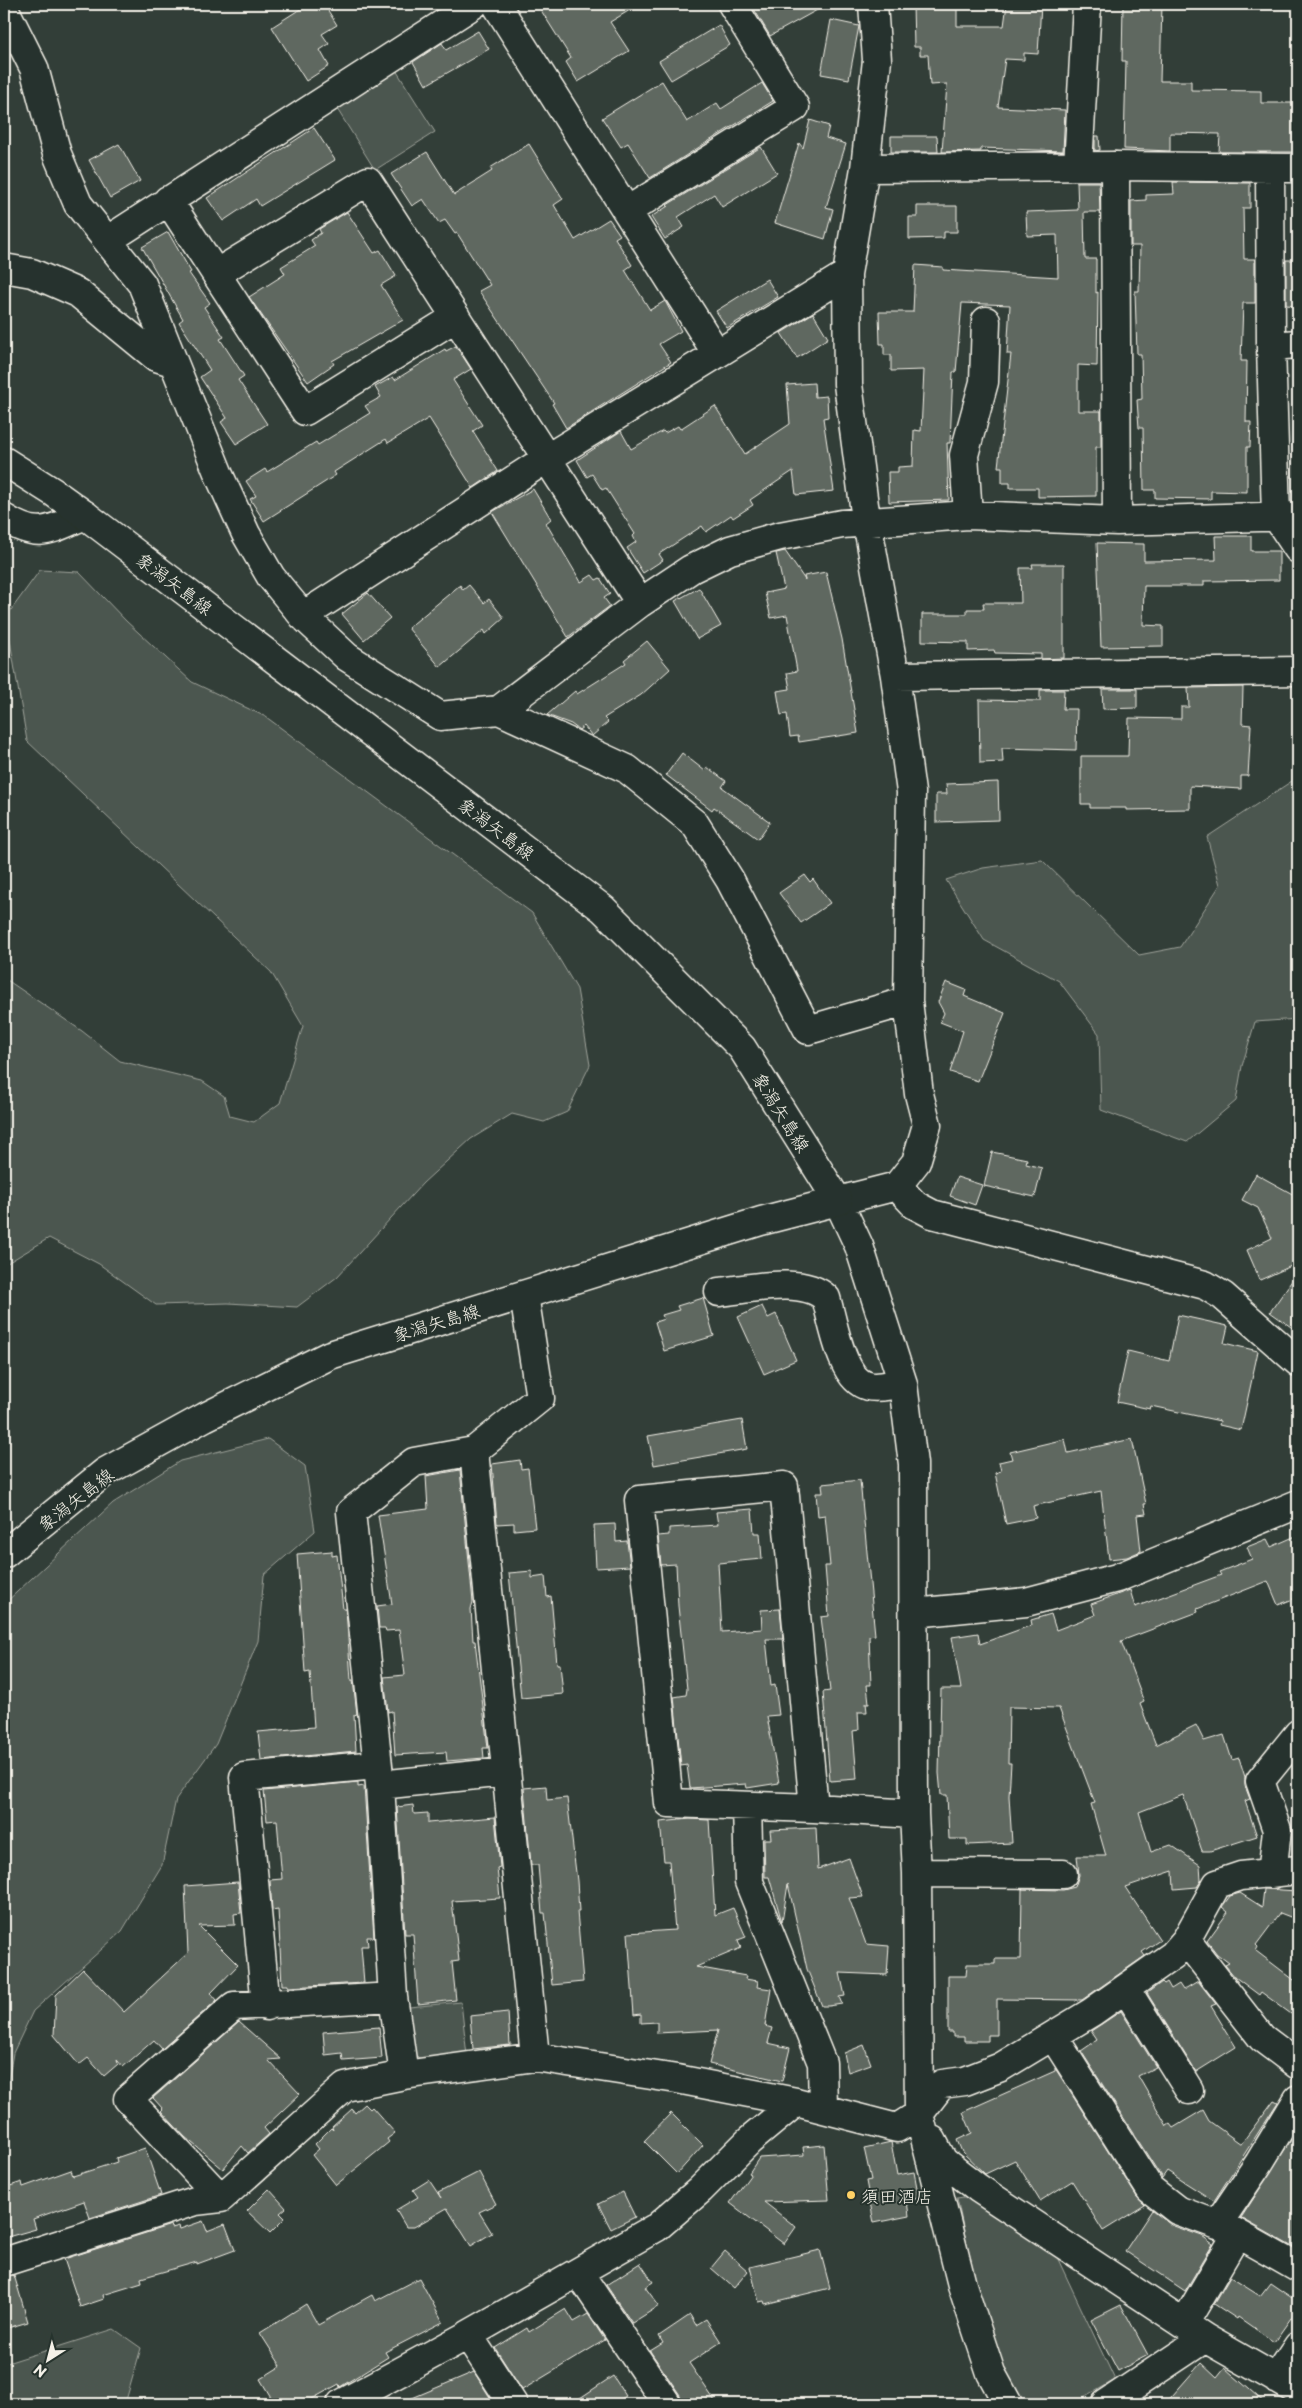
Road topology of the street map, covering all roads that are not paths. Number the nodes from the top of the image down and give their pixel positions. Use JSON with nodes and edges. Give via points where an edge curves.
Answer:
{"nodes":[{"id":1,"x":474,"y":4,"type":"edge"},
{"id":2,"x":496,"y":4,"type":"edge"},
{"id":3,"x":732,"y":4,"type":"edge"},
{"id":4,"x":873,"y":4,"type":"edge"},
{"id":5,"x":1088,"y":4,"type":"edge"},
{"id":6,"x":4,"y":8,"type":"edge"},
{"id":7,"x":1078,"y":166,"type":"junction"},
{"id":8,"x":1115,"y":166,"type":"junction"},
{"id":9,"x":865,"y":168,"type":"junction"},
{"id":10,"x":1270,"y":168,"type":"junction"},
{"id":11,"x":1298,"y":168,"type":"edge"},
{"id":12,"x":168,"y":200,"type":"junction"},
{"id":13,"x":627,"y":211,"type":"junction"},
{"id":14,"x":108,"y":240,"type":"junction"},
{"id":15,"x":4,"y":268,"type":"edge"},
{"id":16,"x":217,"y":273,"type":"junction"},
{"id":17,"x":847,"y":274,"type":"junction"},
{"id":18,"x":456,"y":317,"type":"junction"},
{"id":19,"x":986,"y":321,"type":"dead end"},
{"id":20,"x":1298,"y":344,"type":"edge"},
{"id":21,"x":1270,"y":346,"type":"junction"},
{"id":22,"x":717,"y":354,"type":"junction"},
{"id":23,"x":172,"y":362,"type":"junction"},
{"id":24,"x":546,"y":458,"type":"junction"},
{"id":25,"x":4,"y":461,"type":"edge"},
{"id":26,"x":968,"y":515,"type":"junction"},
{"id":27,"x":85,"y":516,"type":"junction"},
{"id":28,"x":1287,"y":516,"type":"edge"},
{"id":29,"x":4,"y":518,"type":"edge"},
{"id":30,"x":1116,"y":520,"type":"junction"},
{"id":31,"x":867,"y":521,"type":"junction"},
{"id":32,"x":1298,"y":549,"type":"edge"},
{"id":33,"x":640,"y":603,"type":"junction"},
{"id":34,"x":304,"y":616,"type":"junction"},
{"id":35,"x":1298,"y":671,"type":"edge"},
{"id":36,"x":895,"y":676,"type":"junction"},
{"id":37,"x":499,"y":710,"type":"junction"},
{"id":38,"x":908,"y":1001,"type":"junction"},
{"id":39,"x":897,"y":1186,"type":"junction"},
{"id":40,"x":838,"y":1201,"type":"junction"},
{"id":41,"x":719,"y":1292,"type":"dead end"},
{"id":42,"x":524,"y":1295,"type":"junction"},
{"id":43,"x":1298,"y":1362,"type":"edge"},
{"id":44,"x":903,"y":1384,"type":"junction"},
{"id":45,"x":474,"y":1450,"type":"junction"},
{"id":46,"x":1298,"y":1504,"type":"edge"},
{"id":47,"x":4,"y":1554,"type":"edge"},
{"id":48,"x":914,"y":1613,"type":"junction"},
{"id":49,"x":1298,"y":1734,"type":"edge"},
{"id":50,"x":505,"y":1772,"type":"junction"},
{"id":51,"x":378,"y":1775,"type":"junction"},
{"id":52,"x":747,"y":1806,"type":"junction"},
{"id":53,"x":814,"y":1808,"type":"junction"},
{"id":54,"x":914,"y":1814,"type":"junction"},
{"id":55,"x":1298,"y":1870,"type":"edge"},
{"id":56,"x":917,"y":1873,"type":"junction"},
{"id":57,"x":1063,"y":1874,"type":"dead end"},
{"id":58,"x":1272,"y":1874,"type":"junction"},
{"id":59,"x":1186,"y":1940,"type":"junction"},
{"id":60,"x":1126,"y":1989,"type":"junction"},
{"id":61,"x":393,"y":1997,"type":"junction"},
{"id":62,"x":266,"y":2006,"type":"junction"},
{"id":63,"x":1053,"y":2036,"type":"junction"},
{"id":64,"x":535,"y":2057,"type":"junction"},
{"id":65,"x":1298,"y":2065,"type":"edge"},
{"id":66,"x":404,"y":2075,"type":"junction"},
{"id":67,"x":1189,"y":2090,"type":"dead end"},
{"id":68,"x":1298,"y":2099,"type":"edge"},
{"id":69,"x":796,"y":2102,"type":"junction"},
{"id":70,"x":823,"y":2108,"type":"junction"},
{"id":71,"x":919,"y":2114,"type":"junction"},
{"id":72,"x":221,"y":2198,"type":"junction"},
{"id":73,"x":1227,"y":2229,"type":"junction"},
{"id":74,"x":4,"y":2262,"type":"edge"},
{"id":75,"x":1298,"y":2268,"type":"edge"},
{"id":76,"x":578,"y":2273,"type":"junction"},
{"id":77,"x":1195,"y":2331,"type":"junction"},
{"id":78,"x":468,"y":2335,"type":"junction"},
{"id":79,"x":1298,"y":2346,"type":"edge"},
{"id":80,"x":1287,"y":2385,"type":"edge"},
{"id":81,"x":372,"y":2397,"type":"edge"},
{"id":82,"x":1111,"y":2403,"type":"edge"},
{"id":83,"x":341,"y":2404,"type":"edge"},
{"id":84,"x":513,"y":2404,"type":"edge"},
{"id":85,"x":667,"y":2404,"type":"edge"},
{"id":86,"x":1008,"y":2404,"type":"edge"}],
"edges":[{"from":1,"to":12,"type":"street"},
{"from":2,"to":13,"type":"street"},
{"from":3,"to":13,"type":"street","via":[[795,107]]},
{"from":4,"to":9,"type":"street","via":[[877,60]]},
{"from":5,"to":7,"type":"street"},
{"from":6,"to":14,"type":"street","via":[[34,68],[57,154],[78,204]]},
{"from":7,"to":8,"type":"street"},
{"from":7,"to":9,"type":"street"},
{"from":8,"to":10,"type":"street"},
{"from":8,"to":30,"type":"street"},
{"from":9,"to":17,"type":"street"},
{"from":10,"to":11,"type":"street"},
{"from":10,"to":21,"type":"street"},
{"from":12,"to":14,"type":"street"},
{"from":12,"to":16,"type":"street"},
{"from":13,"to":22,"type":"street"},
{"from":14,"to":23,"type":"street","via":[[142,284]]},
{"from":15,"to":23,"type":"street","via":[[32,274],[78,293],[156,356]]},
{"from":16,"to":18,"type":"street","via":[[368,181]]},
{"from":16,"to":18,"type":"street","via":[[304,411]]},
{"from":17,"to":22,"type":"street"},
{"from":17,"to":31,"type":"street","via":[[848,384]]},
{"from":18,"to":24,"type":"street"},
{"from":19,"to":26,"type":"street","via":[[984,382],[964,455]]},
{"from":20,"to":21,"type":"street"},
{"from":21,"to":28,"type":"street"},
{"from":22,"to":24,"type":"street"},
{"from":23,"to":34,"type":"street","via":[[246,534],[271,577]]},
{"from":24,"to":33,"type":"street"},
{"from":24,"to":34,"type":"street"},
{"from":25,"to":27,"type":"street","name":"象潟矢島線"},
{"from":26,"to":30,"type":"street"},
{"from":26,"to":31,"type":"street"},
{"from":27,"to":29,"type":"street","via":[[43,533],[20,528]]},
{"from":27,"to":40,"type":"street","name":"象潟矢島線","via":[[603,909],[742,1048]]},
{"from":28,"to":30,"type":"street"},
{"from":28,"to":32,"type":"street"},
{"from":31,"to":33,"type":"street","via":[[780,536],[730,550],[691,569]]},
{"from":31,"to":36,"type":"street"},
{"from":33,"to":37,"type":"street"},
{"from":34,"to":37,"type":"street","via":[[347,658],[440,716]]},
{"from":35,"to":36,"type":"street"},
{"from":36,"to":38,"type":"street","via":[[911,792]]},
{"from":37,"to":38,"type":"street","via":[[628,769],[695,824],[730,880],[808,1030]]},
{"from":38,"to":39,"type":"street","via":[[919,1094],[928,1126],[916,1162]]},
{"from":39,"to":40,"type":"street"},
{"from":39,"to":43,"type":"street","via":[[916,1205],[932,1214],[1205,1285],[1223,1296]]},
{"from":40,"to":42,"type":"street","name":"象潟矢島線","via":[[761,1221]]},
{"from":40,"to":44,"type":"street","via":[[859,1246]]},
{"from":41,"to":44,"type":"street","via":[[799,1285],[819,1291],[826,1298],[846,1365],[854,1378],[868,1386]]},
{"from":42,"to":45,"type":"street","via":[[540,1398]]},
{"from":42,"to":47,"type":"street","name":"象潟矢島線","via":[[330,1355],[205,1417],[105,1472]]},
{"from":44,"to":48,"type":"street","via":[[913,1464]]},
{"from":45,"to":50,"type":"street"},
{"from":45,"to":51,"type":"street","via":[[414,1462],[352,1512]]},
{"from":46,"to":48,"type":"street","via":[[1118,1578],[1026,1602]]},
{"from":48,"to":54,"type":"street"},
{"from":49,"to":58,"type":"street","via":[[1260,1781],[1277,1830]]},
{"from":50,"to":51,"type":"street"},
{"from":50,"to":64,"type":"street"},
{"from":51,"to":61,"type":"street"},
{"from":51,"to":62,"type":"street","via":[[244,1777]]},
{"from":52,"to":53,"type":"street"},
{"from":52,"to":53,"type":"street","via":[[669,1803],[639,1500],[784,1486]]},
{"from":52,"to":70,"type":"street","via":[[749,1882],[822,2063]]},
{"from":53,"to":54,"type":"street"},
{"from":54,"to":56,"type":"street"},
{"from":55,"to":58,"type":"street"},
{"from":56,"to":57,"type":"street"},
{"from":56,"to":71,"type":"street"},
{"from":58,"to":59,"type":"street","via":[[1241,1876],[1217,1884]]},
{"from":59,"to":60,"type":"street","via":[[1173,1955]]},
{"from":59,"to":65,"type":"street","via":[[1262,2038]]},
{"from":60,"to":63,"type":"street"},
{"from":60,"to":67,"type":"street"},
{"from":61,"to":62,"type":"street"},
{"from":61,"to":66,"type":"street"},
{"from":62,"to":72,"type":"street","via":[[234,2006],[128,2099]]},
{"from":63,"to":71,"type":"street","via":[[1001,2067],[966,2081],[942,2084]]},
{"from":63,"to":73,"type":"street","via":[[1150,2189],[1177,2210]]},
{"from":64,"to":66,"type":"street"},
{"from":64,"to":69,"type":"street"},
{"from":66,"to":72,"type":"street","via":[[345,2087]]},
{"from":68,"to":73,"type":"street","via":[[1259,2163]]},
{"from":69,"to":70,"type":"street"},
{"from":69,"to":76,"type":"street","via":[[657,2227]]},
{"from":70,"to":71,"type":"street","via":[[897,2128]]},
{"from":71,"to":77,"type":"street","via":[[943,2161],[978,2188]]},
{"from":71,"to":86,"type":"street","via":[[962,2285],[991,2373]]},
{"from":72,"to":74,"type":"street","via":[[195,2201]]},
{"from":73,"to":75,"type":"street"},
{"from":73,"to":77,"type":"street"},
{"from":76,"to":78,"type":"street"},
{"from":76,"to":85,"type":"street"},
{"from":77,"to":80,"type":"street"},
{"from":77,"to":82,"type":"street"},
{"from":78,"to":81,"type":"street"},
{"from":78,"to":84,"type":"street"},
{"from":79,"to":80,"type":"street"},
{"from":81,"to":83,"type":"street"}]}
